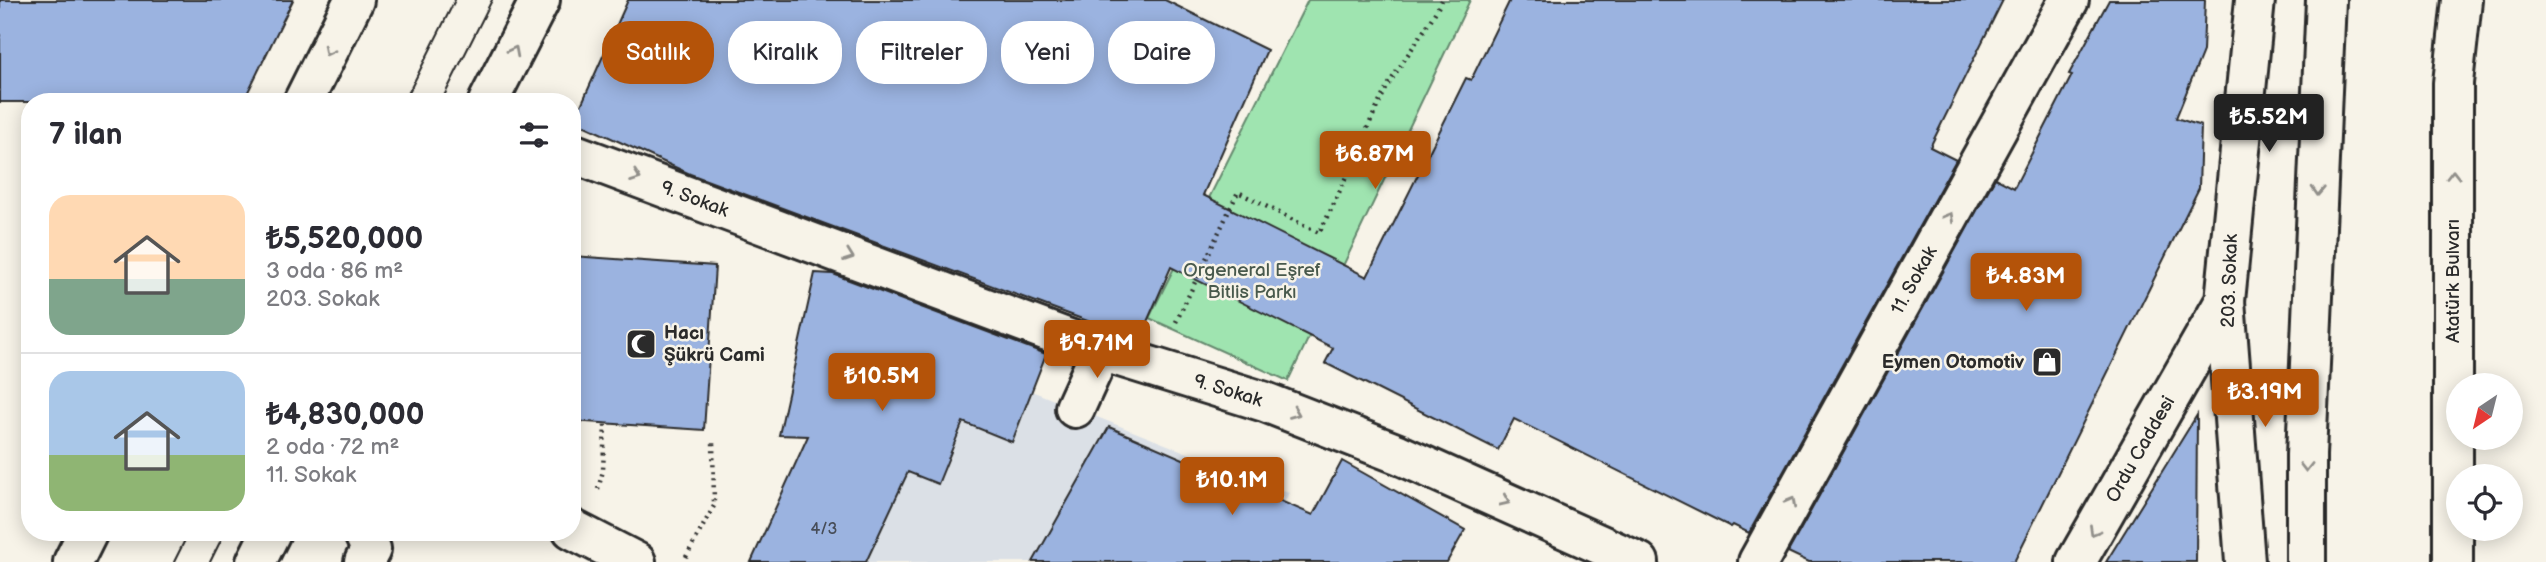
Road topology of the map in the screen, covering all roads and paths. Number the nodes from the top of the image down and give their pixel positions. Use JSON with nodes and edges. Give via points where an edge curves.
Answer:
{"nodes":[{"id":1,"x":354,"y":0,"type":"edge"},
{"id":2,"x":540,"y":0,"type":"edge"},
{"id":3,"x":1442,"y":0,"type":"edge"},
{"id":4,"x":2069,"y":0,"type":"edge"},
{"id":5,"x":2255,"y":0,"type":"edge"},
{"id":6,"x":2326,"y":0,"type":"edge"},
{"id":7,"x":2462,"y":0,"type":"edge"},
{"id":8,"x":308,"y":93,"type":"edge"},
{"id":9,"x":493,"y":93,"type":"edge"},
{"id":10,"x":581,"y":156,"type":"edge"},
{"id":11,"x":2225,"y":301,"type":"junction"},
{"id":12,"x":1101,"y":351,"type":"junction"},
{"id":13,"x":1155,"y":368,"type":"junction"},
{"id":14,"x":1075,"y":408,"type":"dead end"},
{"id":15,"x":605,"y":424,"type":"dead end"},
{"id":16,"x":713,"y":439,"type":"dead end"},
{"id":17,"x":603,"y":471,"type":"dead end"},
{"id":18,"x":581,"y":534,"type":"edge"},
{"id":19,"x":84,"y":541,"type":"edge"},
{"id":20,"x":266,"y":541,"type":"edge"},
{"id":21,"x":73,"y":562,"type":"edge"},
{"id":22,"x":256,"y":562,"type":"edge"},
{"id":23,"x":636,"y":562,"type":"edge"},
{"id":24,"x":684,"y":562,"type":"edge"},
{"id":25,"x":1639,"y":562,"type":"edge"},
{"id":26,"x":1759,"y":562,"type":"edge"},
{"id":27,"x":2076,"y":562,"type":"edge"},
{"id":28,"x":2245,"y":562,"type":"edge"},
{"id":29,"x":2306,"y":562,"type":"edge"},
{"id":30,"x":2453,"y":562,"type":"edge"}],
"edges":[{"from":1,"to":8,"type":"main road","one_way":true},
{"from":9,"to":2,"type":"main road","one_way":true},
{"from":3,"to":13,"type":"path","via":[[1386,90],[1319,233],[1238,192]]},
{"from":26,"to":4,"type":"main road","name":"11. Sokak","one_way":true},
{"from":5,"to":11,"type":"main road","name":"203. Sokak"},
{"from":6,"to":29,"type":"main road","one_way":true,"via":[[2306,455]]},
{"from":30,"to":7,"type":"main road","name":"Atatürk Bulvarı","one_way":true,"via":[[2453,83]]},
{"from":10,"to":12,"type":"main road","name":"9. Sokak","one_way":true},
{"from":11,"to":27,"type":"main road","name":"Ordu Caddesi","one_way":true},
{"from":11,"to":28,"type":"main road","name":"203. Sokak"},
{"from":12,"to":13,"type":"main road","name":"9. Sokak"},
{"from":12,"to":14,"type":"main road"},
{"from":13,"to":25,"type":"main road","name":"9. Sokak","one_way":true,"via":[[1265,402],[1398,454]]},
{"from":15,"to":17,"type":"path"},
{"from":16,"to":24,"type":"path","via":[[714,506]]},
{"from":18,"to":23,"type":"main road"},
{"from":19,"to":21,"type":"main road"},
{"from":20,"to":22,"type":"main road"}]}
